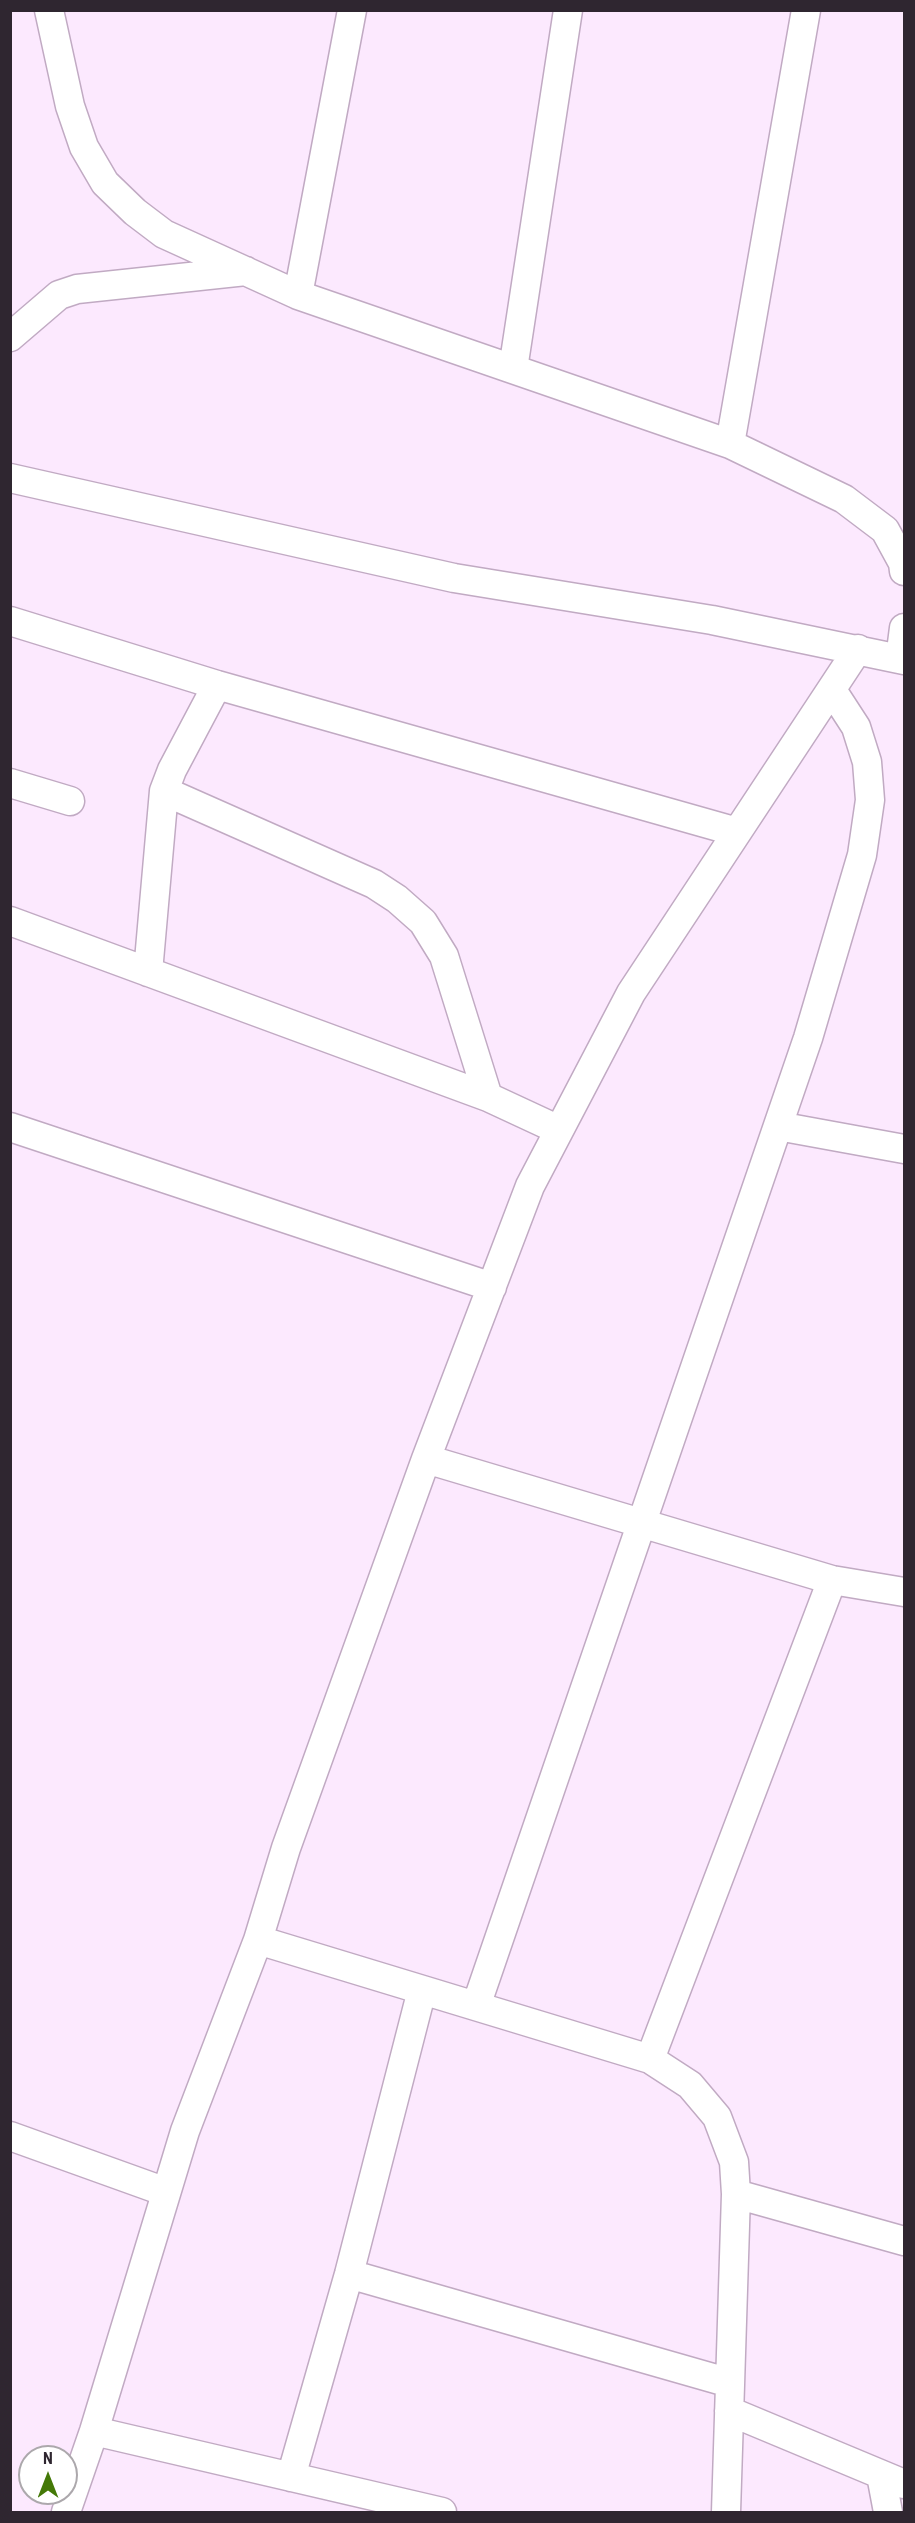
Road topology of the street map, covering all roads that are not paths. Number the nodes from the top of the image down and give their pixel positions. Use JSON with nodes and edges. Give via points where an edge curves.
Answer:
{"nodes":[{"id":1,"x":49,"y":10,"type":"edge"},
{"id":2,"x":352,"y":10,"type":"edge"},
{"id":3,"x":568,"y":10,"type":"edge"},
{"id":4,"x":806,"y":10,"type":"edge"},
{"id":5,"x":246,"y":271,"type":"junction"},
{"id":6,"x":298,"y":296,"type":"junction"},
{"id":7,"x":10,"y":337,"type":"edge"},
{"id":8,"x":513,"y":369,"type":"junction"},
{"id":9,"x":730,"y":444,"type":"junction"},
{"id":10,"x":10,"y":478,"type":"edge"},
{"id":11,"x":904,"y":565,"type":"edge"},
{"id":12,"x":10,"y":621,"type":"edge"},
{"id":13,"x":904,"y":628,"type":"edge"},
{"id":14,"x":858,"y":649,"type":"junction"},
{"id":15,"x":902,"y":660,"type":"edge"},
{"id":16,"x":217,"y":685,"type":"junction"},
{"id":17,"x":832,"y":690,"type":"junction"},
{"id":18,"x":10,"y":783,"type":"edge"},
{"id":19,"x":164,"y":791,"type":"junction"},
{"id":20,"x":70,"y":801,"type":"dead end"},
{"id":21,"x":737,"y":832,"type":"junction"},
{"id":22,"x":10,"y":921,"type":"edge"},
{"id":23,"x":148,"y":972,"type":"junction"},
{"id":24,"x":488,"y":1096,"type":"junction"},
{"id":25,"x":778,"y":1126,"type":"junction"},
{"id":26,"x":10,"y":1127,"type":"edge"},
{"id":27,"x":560,"y":1130,"type":"junction"},
{"id":28,"x":904,"y":1149,"type":"edge"},
{"id":29,"x":492,"y":1287,"type":"junction"},
{"id":30,"x":426,"y":1459,"type":"junction"},
{"id":31,"x":641,"y":1524,"type":"junction"},
{"id":32,"x":832,"y":1580,"type":"junction"},
{"id":33,"x":904,"y":1592,"type":"edge"},
{"id":34,"x":258,"y":1940,"type":"junction"},
{"id":35,"x":422,"y":1990,"type":"junction"},
{"id":36,"x":476,"y":2006,"type":"junction"},
{"id":37,"x":650,"y":2059,"type":"junction"},
{"id":38,"x":10,"y":2136,"type":"edge"},
{"id":39,"x":166,"y":2192,"type":"junction"},
{"id":40,"x":736,"y":2194,"type":"junction"},
{"id":41,"x":904,"y":2241,"type":"edge"},
{"id":42,"x":349,"y":2274,"type":"junction"},
{"id":43,"x":730,"y":2397,"type":"junction"},
{"id":44,"x":94,"y":2431,"type":"junction"},
{"id":45,"x":291,"y":2477,"type":"junction"},
{"id":46,"x":893,"y":2479,"type":"edge"},
{"id":47,"x":66,"y":2512,"type":"edge"},
{"id":48,"x":442,"y":2512,"type":"edge"},
{"id":49,"x":726,"y":2512,"type":"edge"},
{"id":50,"x":888,"y":2512,"type":"edge"}],
"edges":[{"from":1,"to":5,"type":"street","via":[[70,106],[84,147],[105,183],[164,234]]},
{"from":2,"to":6,"type":"street"},
{"from":3,"to":8,"type":"street"},
{"from":4,"to":9,"type":"street"},
{"from":5,"to":6,"type":"street"},
{"from":5,"to":7,"type":"street","via":[[77,289],[59,295]]},
{"from":6,"to":8,"type":"street"},
{"from":8,"to":9,"type":"street"},
{"from":9,"to":11,"type":"street","via":[[844,499],[885,530]]},
{"from":10,"to":14,"type":"street","via":[[454,578]]},
{"from":12,"to":16,"type":"street"},
{"from":13,"to":15,"type":"street"},
{"from":14,"to":15,"type":"street"},
{"from":14,"to":17,"type":"street"},
{"from":16,"to":19,"type":"street"},
{"from":16,"to":21,"type":"street"},
{"from":17,"to":21,"type":"street"},
{"from":17,"to":25,"type":"street","via":[[856,727],[867,762],[870,800],[862,855]]},
{"from":18,"to":20,"type":"street"},
{"from":19,"to":23,"type":"street"},
{"from":19,"to":24,"type":"street","via":[[374,884],[423,922],[444,956]]},
{"from":21,"to":27,"type":"street","via":[[631,993]]},
{"from":22,"to":23,"type":"street"},
{"from":23,"to":24,"type":"street"},
{"from":24,"to":27,"type":"street"},
{"from":25,"to":28,"type":"street"},
{"from":25,"to":31,"type":"street"},
{"from":26,"to":29,"type":"street"},
{"from":27,"to":29,"type":"street","via":[[530,1186]]},
{"from":29,"to":30,"type":"street"},
{"from":30,"to":31,"type":"street"},
{"from":30,"to":34,"type":"street","via":[[286,1848]]},
{"from":31,"to":32,"type":"street"},
{"from":31,"to":36,"type":"street"},
{"from":32,"to":33,"type":"street"},
{"from":32,"to":37,"type":"street"},
{"from":34,"to":35,"type":"street"},
{"from":34,"to":39,"type":"street","via":[[185,2131]]},
{"from":35,"to":36,"type":"street"},
{"from":35,"to":42,"type":"street"},
{"from":36,"to":37,"type":"street"},
{"from":37,"to":40,"type":"street","via":[[690,2085],[717,2117],[734,2162]]},
{"from":38,"to":39,"type":"street"},
{"from":39,"to":44,"type":"street"},
{"from":40,"to":41,"type":"street"},
{"from":40,"to":43,"type":"street"},
{"from":42,"to":43,"type":"street"},
{"from":42,"to":45,"type":"street"},
{"from":43,"to":46,"type":"street"},
{"from":43,"to":49,"type":"street"},
{"from":44,"to":45,"type":"street"},
{"from":44,"to":47,"type":"street"},
{"from":45,"to":48,"type":"street"},
{"from":46,"to":50,"type":"street"}]}
